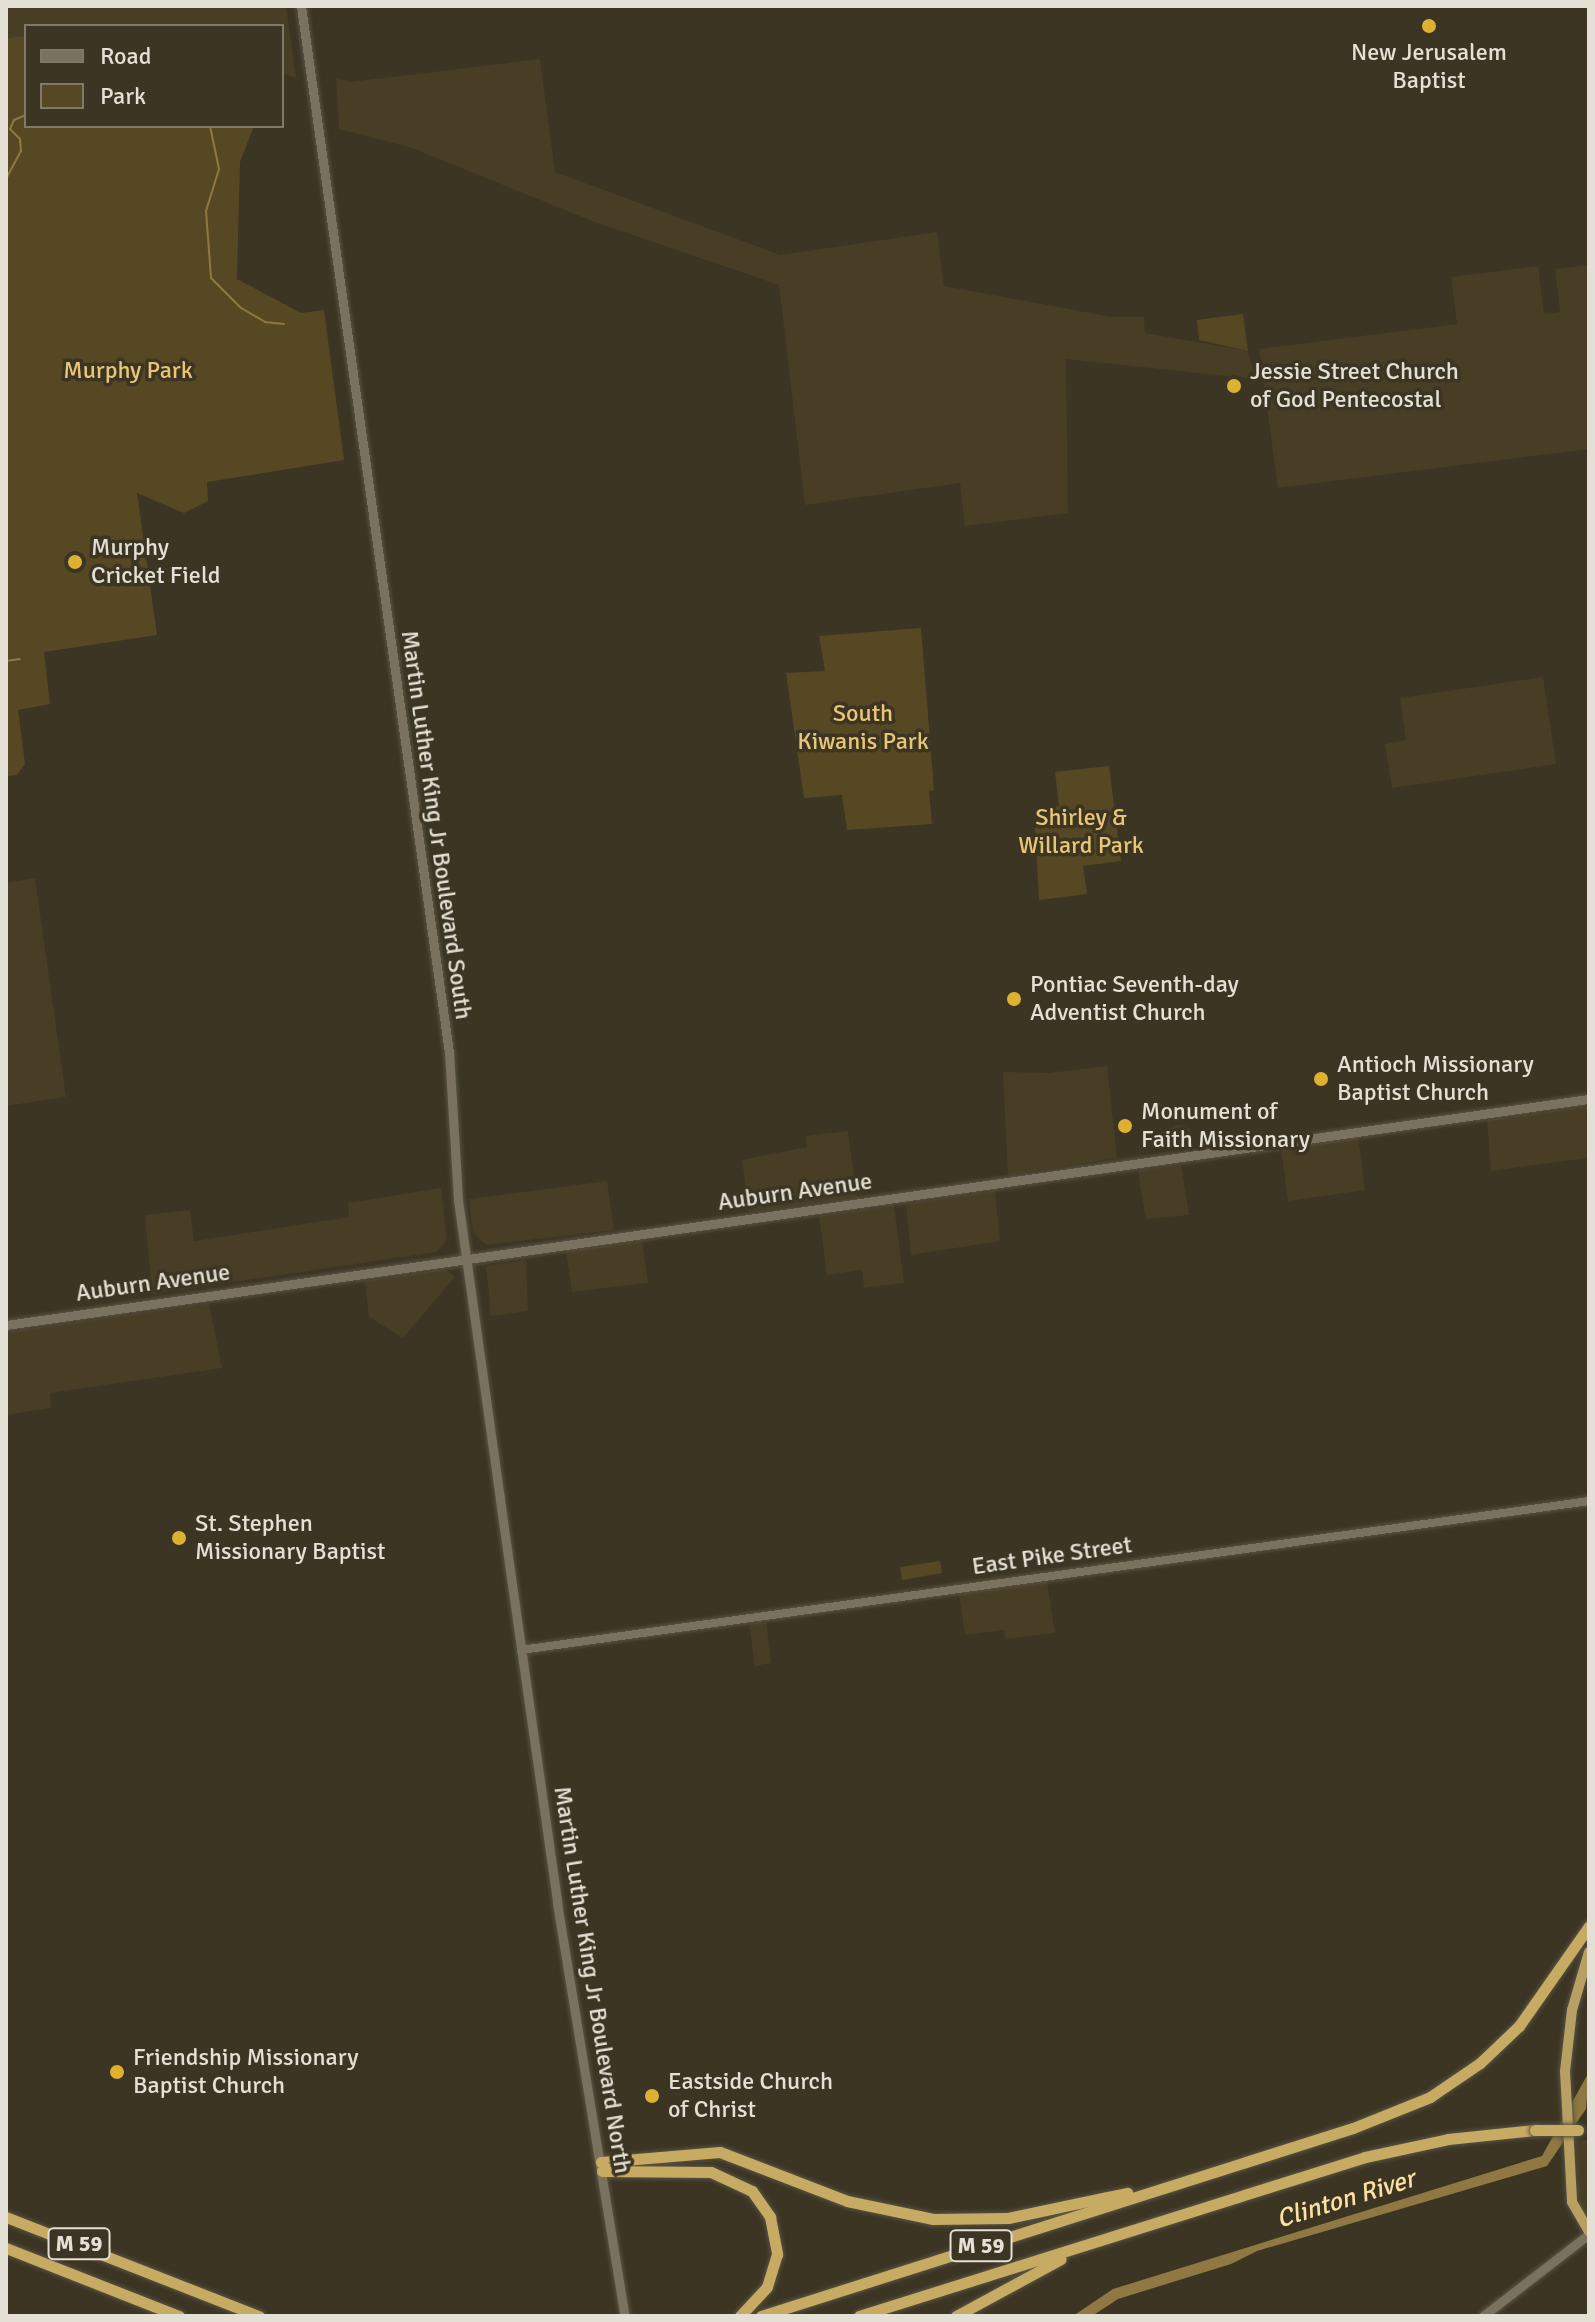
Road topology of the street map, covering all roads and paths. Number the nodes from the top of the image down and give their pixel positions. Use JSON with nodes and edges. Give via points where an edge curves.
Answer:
{"nodes":[{"id":1,"x":301,"y":6,"type":"edge"},
{"id":2,"x":1589,"y":1099,"type":"edge"},
{"id":3,"x":466,"y":1257,"type":"junction"},
{"id":4,"x":6,"y":1325,"type":"edge"},
{"id":5,"x":1589,"y":1501,"type":"edge"},
{"id":6,"x":521,"y":1650,"type":"junction"},
{"id":7,"x":1589,"y":1926,"type":"edge"},
{"id":8,"x":1589,"y":1952,"type":"edge"},
{"id":9,"x":1584,"y":2130,"type":"edge"},
{"id":10,"x":602,"y":2166,"type":"junction"},
{"id":11,"x":1202,"y":2177,"type":"junction"},
{"id":12,"x":6,"y":2217,"type":"edge"},
{"id":13,"x":1589,"y":2232,"type":"edge"},
{"id":14,"x":1090,"y":2243,"type":"junction"},
{"id":15,"x":6,"y":2248,"type":"edge"},
{"id":16,"x":179,"y":2316,"type":"edge"},
{"id":17,"x":259,"y":2316,"type":"edge"},
{"id":18,"x":625,"y":2316,"type":"edge"},
{"id":19,"x":740,"y":2316,"type":"edge"},
{"id":20,"x":761,"y":2316,"type":"edge"},
{"id":21,"x":859,"y":2316,"type":"edge"},
{"id":22,"x":956,"y":2316,"type":"edge"},
{"id":23,"x":1483,"y":2316,"type":"edge"}],
"edges":[{"from":1,"to":3,"type":"main road","name":"Martin Luther King Jr Boulevard South","via":[[449,1052]]},
{"from":2,"to":3,"type":"main road","name":"Auburn Avenue"},
{"from":3,"to":4,"type":"main road","name":"Auburn Avenue"},
{"from":3,"to":6,"type":"main road","name":"Martin Luther King Jr Boulevard South"},
{"from":5,"to":6,"type":"street","name":"East Pike Street"},
{"from":6,"to":10,"type":"main road","name":"Martin Luther King Jr Boulevard North"},
{"from":7,"to":11,"type":"highway","number":"M 59","via":[[1519,2026],[1446,2087],[1388,2116]]},
{"from":8,"to":13,"type":"highway","via":[[1569,2026],[1566,2105],[1572,2202]]},
{"from":9,"to":14,"type":"highway","number":"M 59","bridge":true,"via":[[1458,2137],[1373,2155]]},
{"from":10,"to":11,"type":"highway","via":[[720,2152],[874,2209],[962,2221],[1023,2216]]},
{"from":10,"to":18,"type":"main road","name":"Martin Luther King Jr Boulevard North"},
{"from":10,"to":19,"type":"highway","via":[[711,2172],[752,2191],[773,2226],[777,2254],[767,2287]]},
{"from":11,"to":20,"type":"highway","number":"M 59"},
{"from":12,"to":17,"type":"highway","number":"M 59"},
{"from":13,"to":23,"type":"main road"},
{"from":14,"to":21,"type":"highway","number":"M 59"},
{"from":14,"to":22,"type":"highway"},
{"from":15,"to":16,"type":"highway","number":"M 59"}]}
